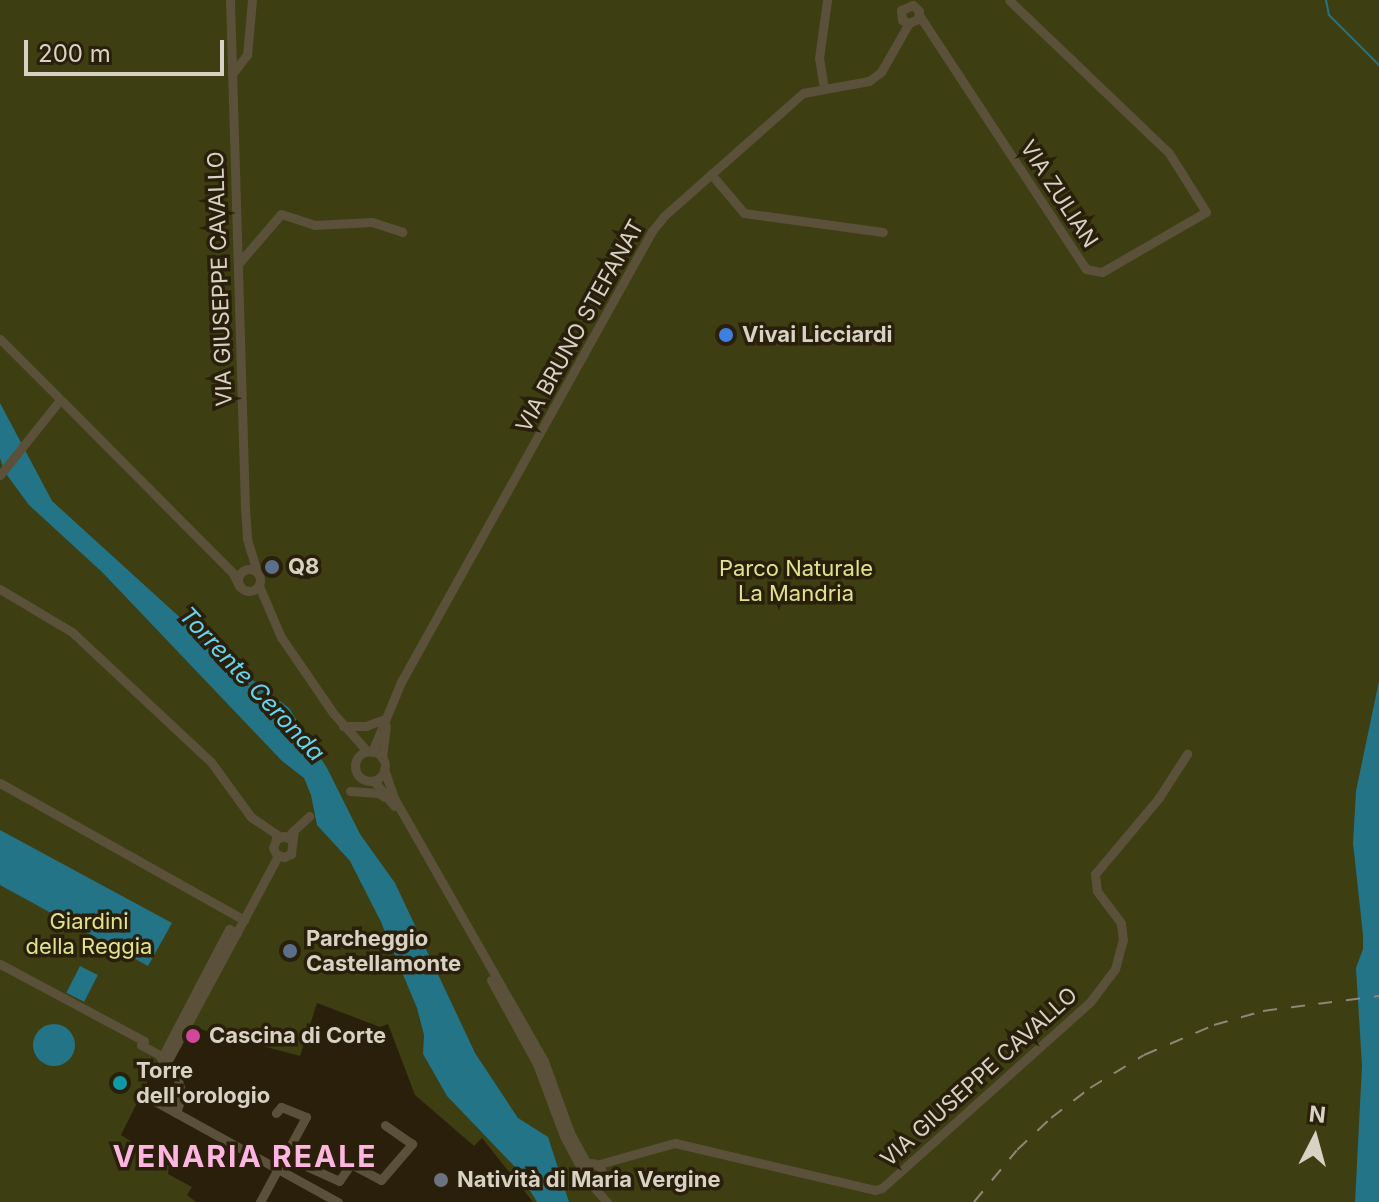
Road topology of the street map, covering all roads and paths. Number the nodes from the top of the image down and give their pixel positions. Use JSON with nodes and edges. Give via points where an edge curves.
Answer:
{"nodes":[{"id":1,"x":230,"y":0,"type":"edge"},
{"id":2,"x":252,"y":0,"type":"edge"},
{"id":3,"x":827,"y":0,"type":"edge"},
{"id":4,"x":1009,"y":0,"type":"edge"},
{"id":5,"x":908,"y":3,"type":"edge"},
{"id":6,"x":911,"y":20,"type":"junction"},
{"id":7,"x":232,"y":74,"type":"junction"},
{"id":8,"x":824,"y":89,"type":"junction"},
{"id":9,"x":711,"y":174,"type":"junction"},
{"id":10,"x":402,"y":232,"type":"dead end"},
{"id":11,"x":883,"y":232,"type":"dead end"},
{"id":12,"x":238,"y":264,"type":"junction"},
{"id":13,"x":0,"y":339,"type":"edge"},
{"id":14,"x":60,"y":400,"type":"junction"},
{"id":15,"x":0,"y":475,"type":"edge"},
{"id":16,"x":244,"y":571,"type":"junction"},
{"id":17,"x":255,"y":588,"type":"junction"},
{"id":18,"x":0,"y":589,"type":"edge"},
{"id":19,"x":390,"y":708,"type":"junction"},
{"id":20,"x":333,"y":713,"type":"junction"},
{"id":21,"x":382,"y":720,"type":"junction"},
{"id":22,"x":343,"y":726,"type":"junction"},
{"id":23,"x":370,"y":752,"type":"junction"},
{"id":24,"x":1187,"y":754,"type":"dead end"},
{"id":25,"x":357,"y":758,"type":"junction"},
{"id":26,"x":383,"y":764,"type":"junction"},
{"id":27,"x":366,"y":779,"type":"junction"},
{"id":28,"x":0,"y":783,"type":"edge"},
{"id":29,"x":390,"y":800,"type":"junction"},
{"id":30,"x":309,"y":816,"type":"dead end"},
{"id":31,"x":262,"y":827,"type":"junction"},
{"id":32,"x":288,"y":836,"type":"junction"},
{"id":33,"x":273,"y":844,"type":"junction"},
{"id":34,"x":278,"y":856,"type":"junction"},
{"id":35,"x":244,"y":920,"type":"junction"},
{"id":36,"x":237,"y":933,"type":"junction"},
{"id":37,"x":0,"y":964,"type":"edge"},
{"id":38,"x":165,"y":1061,"type":"junction"},
{"id":39,"x":142,"y":1094,"type":"dead end"},
{"id":40,"x":176,"y":1113,"type":"junction"},
{"id":41,"x":276,"y":1113,"type":"dead end"},
{"id":42,"x":385,"y":1125,"type":"dead end"},
{"id":43,"x":308,"y":1167,"type":"dead end"},
{"id":44,"x":278,"y":1169,"type":"junction"},
{"id":45,"x":593,"y":1172,"type":"junction"},
{"id":46,"x":260,"y":1202,"type":"edge"},
{"id":47,"x":338,"y":1202,"type":"edge"},
{"id":48,"x":608,"y":1202,"type":"edge"}],
"edges":[{"from":1,"to":7,"type":"street","name":"VIA GIUSEPPE CAVALLO"},
{"from":2,"to":7,"type":"street","via":[[247,55]]},
{"from":3,"to":8,"type":"street","via":[[819,58]]},
{"from":4,"to":6,"type":"street","name":"VIA ZULIAN","via":[[1169,153],[1206,212],[1102,272],[1086,269],[926,25]]},
{"from":5,"to":6,"type":"street","name":"VIA BRUNO STEFANAT"},
{"from":5,"to":6,"type":"street"},
{"from":6,"to":8,"type":"street","name":"VIA BRUNO STEFANAT","via":[[881,72],[869,81]]},
{"from":7,"to":12,"type":"street","name":"VIA GIUSEPPE CAVALLO"},
{"from":8,"to":9,"type":"street","name":"VIA BRUNO STEFANAT","via":[[803,93]]},
{"from":9,"to":11,"type":"street","via":[[744,213]]},
{"from":9,"to":19,"type":"street","name":"VIA BRUNO STEFANAT","via":[[652,231]]},
{"from":10,"to":12,"type":"street","via":[[372,222],[314,225],[281,214]]},
{"from":12,"to":16,"type":"street","name":"VIA GIUSEPPE CAVALLO","via":[[251,557]]},
{"from":13,"to":14,"type":"street"},
{"from":14,"to":15,"type":"street"},
{"from":14,"to":16,"type":"street"},
{"from":16,"to":17,"type":"street"},
{"from":16,"to":17,"type":"street","via":[[239,586]]},
{"from":17,"to":20,"type":"street"},
{"from":18,"to":31,"type":"street","via":[[72,632],[211,762]]},
{"from":19,"to":21,"type":"street","name":"VIA BRUNO STEFANAT"},
{"from":19,"to":26,"type":"street","name":"VIA BRUNO STEFANAT"},
{"from":20,"to":22,"type":"street"},
{"from":20,"to":25,"type":"street"},
{"from":21,"to":22,"type":"street"},
{"from":21,"to":23,"type":"street","name":"VIA BRUNO STEFANAT"},
{"from":22,"to":23,"type":"street"},
{"from":23,"to":25,"type":"street"},
{"from":23,"to":26,"type":"street"},
{"from":24,"to":45,"type":"street","name":"VIA GIUSEPPE CAVALLO","via":[[1158,799],[1095,874],[1097,891],[1121,923],[1123,940],[1115,969],[1090,1002],[882,1188],[675,1143],[630,1153]]},
{"from":25,"to":27,"type":"street","via":[[355,768]]},
{"from":26,"to":27,"type":"street"},
{"from":26,"to":45,"type":"street","via":[[394,798],[544,1061],[570,1133]]},
{"from":27,"to":29,"type":"street"},
{"from":27,"to":29,"type":"street","via":[[348,792],[378,793]]},
{"from":28,"to":35,"type":"street"},
{"from":29,"to":45,"type":"street","via":[[537,1064],[564,1136]]},
{"from":30,"to":32,"type":"street"},
{"from":31,"to":32,"type":"street"},
{"from":31,"to":33,"type":"street"},
{"from":32,"to":33,"type":"street"},
{"from":32,"to":34,"type":"street","via":[[291,854]]},
{"from":33,"to":34,"type":"street"},
{"from":34,"to":35,"type":"street"},
{"from":35,"to":36,"type":"street"},
{"from":36,"to":38,"type":"street"},
{"from":36,"to":38,"type":"street","via":[[229,929]]},
{"from":37,"to":38,"type":"street","via":[[144,1041],[141,1045]]},
{"from":38,"to":40,"type":"street","via":[[177,1076],[182,1095]]},
{"from":39,"to":40,"type":"street"},
{"from":40,"to":44,"type":"street"},
{"from":41,"to":44,"type":"street","via":[[281,1107],[306,1117]]},
{"from":42,"to":43,"type":"street","via":[[412,1144],[380,1181],[351,1164],[339,1181]]},
{"from":44,"to":46,"type":"street"},
{"from":44,"to":47,"type":"street"},
{"from":45,"to":48,"type":"street"}]}
